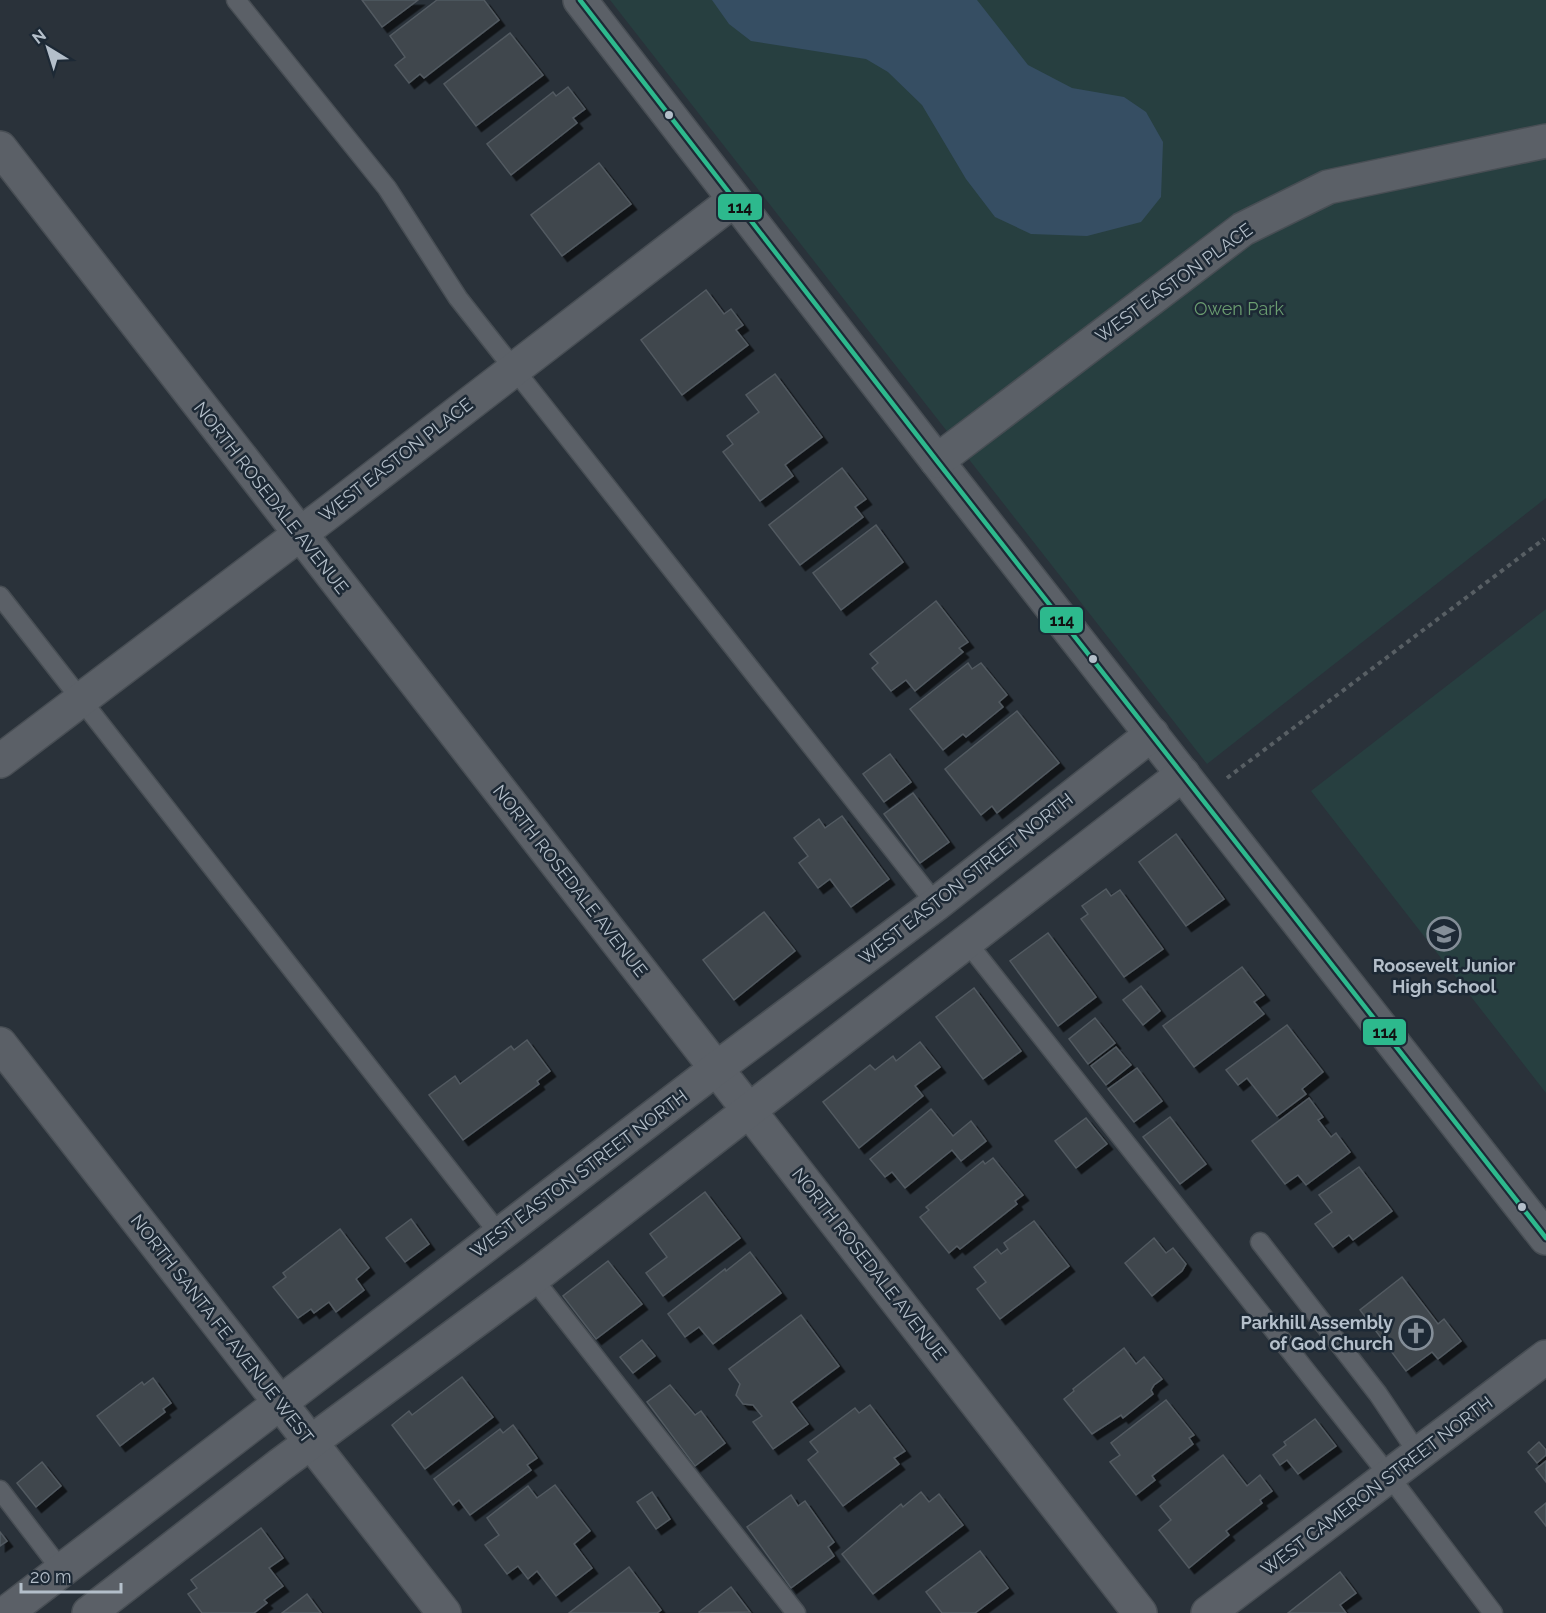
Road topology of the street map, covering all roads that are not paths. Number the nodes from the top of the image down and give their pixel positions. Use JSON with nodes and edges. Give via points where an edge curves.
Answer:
{"nodes":[{"id":1,"x":236,"y":0,"type":"edge"},
{"id":2,"x":580,"y":0,"type":"edge"},
{"id":3,"x":1546,"y":141,"type":"edge"},
{"id":4,"x":0,"y":148,"type":"edge"},
{"id":5,"x":734,"y":200,"type":"junction"},
{"id":6,"x":514,"y":369,"type":"junction"},
{"id":7,"x":937,"y":461,"type":"junction"},
{"id":8,"x":299,"y":535,"type":"junction"},
{"id":9,"x":0,"y":597,"type":"edge"},
{"id":10,"x":81,"y":700,"type":"junction"},
{"id":11,"x":1152,"y":734,"type":"junction"},
{"id":12,"x":0,"y":761,"type":"edge"},
{"id":13,"x":1183,"y":774,"type":"junction"},
{"id":14,"x":936,"y":904,"type":"junction"},
{"id":15,"x":966,"y":941,"type":"junction"},
{"id":16,"x":0,"y":1044,"type":"edge"},
{"id":17,"x":717,"y":1068,"type":"junction"},
{"id":18,"x":749,"y":1110,"type":"junction"},
{"id":19,"x":500,"y":1234,"type":"junction"},
{"id":20,"x":1546,"y":1238,"type":"edge"},
{"id":21,"x":1260,"y":1242,"type":"dead end"},
{"id":22,"x":534,"y":1278,"type":"junction"},
{"id":23,"x":1546,"y":1358,"type":"edge"},
{"id":24,"x":280,"y":1405,"type":"junction"},
{"id":25,"x":311,"y":1444,"type":"junction"},
{"id":26,"x":1419,"y":1455,"type":"junction"},
{"id":27,"x":1390,"y":1477,"type":"junction"},
{"id":28,"x":0,"y":1490,"type":"edge"},
{"id":29,"x":62,"y":1571,"type":"junction"},
{"id":30,"x":91,"y":1612,"type":"edge"},
{"id":31,"x":6,"y":1613,"type":"edge"},
{"id":32,"x":444,"y":1613,"type":"edge"},
{"id":33,"x":796,"y":1613,"type":"edge"},
{"id":34,"x":1140,"y":1613,"type":"edge"},
{"id":35,"x":1208,"y":1613,"type":"edge"},
{"id":36,"x":1493,"y":1613,"type":"edge"}],
"edges":[{"from":1,"to":6,"type":"lane","via":[[387,188],[458,298]]},
{"from":2,"to":5,"type":"street"},
{"from":3,"to":7,"type":"street","name":"WEST EASTON PLACE","via":[[1328,187],[1243,230]]},
{"from":4,"to":8,"type":"street","name":"NORTH ROSEDALE AVENUE"},
{"from":5,"to":6,"type":"street","name":"WEST EASTON PLACE"},
{"from":5,"to":7,"type":"street"},
{"from":6,"to":8,"type":"street","name":"WEST EASTON PLACE"},
{"from":6,"to":14,"type":"lane"},
{"from":7,"to":11,"type":"street"},
{"from":8,"to":10,"type":"street","name":"WEST EASTON PLACE"},
{"from":8,"to":17,"type":"street","name":"NORTH ROSEDALE AVENUE"},
{"from":9,"to":10,"type":"lane"},
{"from":10,"to":12,"type":"street","name":"WEST EASTON PLACE"},
{"from":10,"to":19,"type":"lane"},
{"from":11,"to":13,"type":"street"},
{"from":11,"to":14,"type":"street","name":"WEST EASTON STREET NORTH"},
{"from":13,"to":15,"type":"street"},
{"from":13,"to":20,"type":"street"},
{"from":14,"to":17,"type":"street","name":"WEST EASTON STREET NORTH"},
{"from":15,"to":18,"type":"street"},
{"from":15,"to":27,"type":"lane"},
{"from":16,"to":24,"type":"street","name":"NORTH SANTA FE AVENUE WEST"},
{"from":17,"to":18,"type":"street","name":"NORTH ROSEDALE AVENUE"},
{"from":17,"to":19,"type":"street","name":"WEST EASTON STREET NORTH"},
{"from":18,"to":22,"type":"street"},
{"from":18,"to":34,"type":"street","name":"NORTH ROSEDALE AVENUE"},
{"from":19,"to":24,"type":"street","name":"WEST EASTON STREET NORTH"},
{"from":21,"to":26,"type":"lane","via":[[1378,1394]]},
{"from":22,"to":25,"type":"street"},
{"from":22,"to":33,"type":"lane"},
{"from":23,"to":26,"type":"street","name":"WEST CAMERON STREET NORTH"},
{"from":24,"to":25,"type":"street","name":"NORTH SANTA FE AVENUE WEST"},
{"from":24,"to":29,"type":"street","name":"WEST EASTON STREET NORTH"},
{"from":25,"to":30,"type":"street"},
{"from":25,"to":32,"type":"street","name":"NORTH SANTA FE AVENUE WEST"},
{"from":26,"to":27,"type":"street","name":"WEST CAMERON STREET NORTH"},
{"from":27,"to":35,"type":"street","name":"WEST CAMERON STREET NORTH"},
{"from":27,"to":36,"type":"lane"},
{"from":28,"to":29,"type":"lane"},
{"from":29,"to":31,"type":"street","name":"WEST EASTON STREET NORTH"}]}
